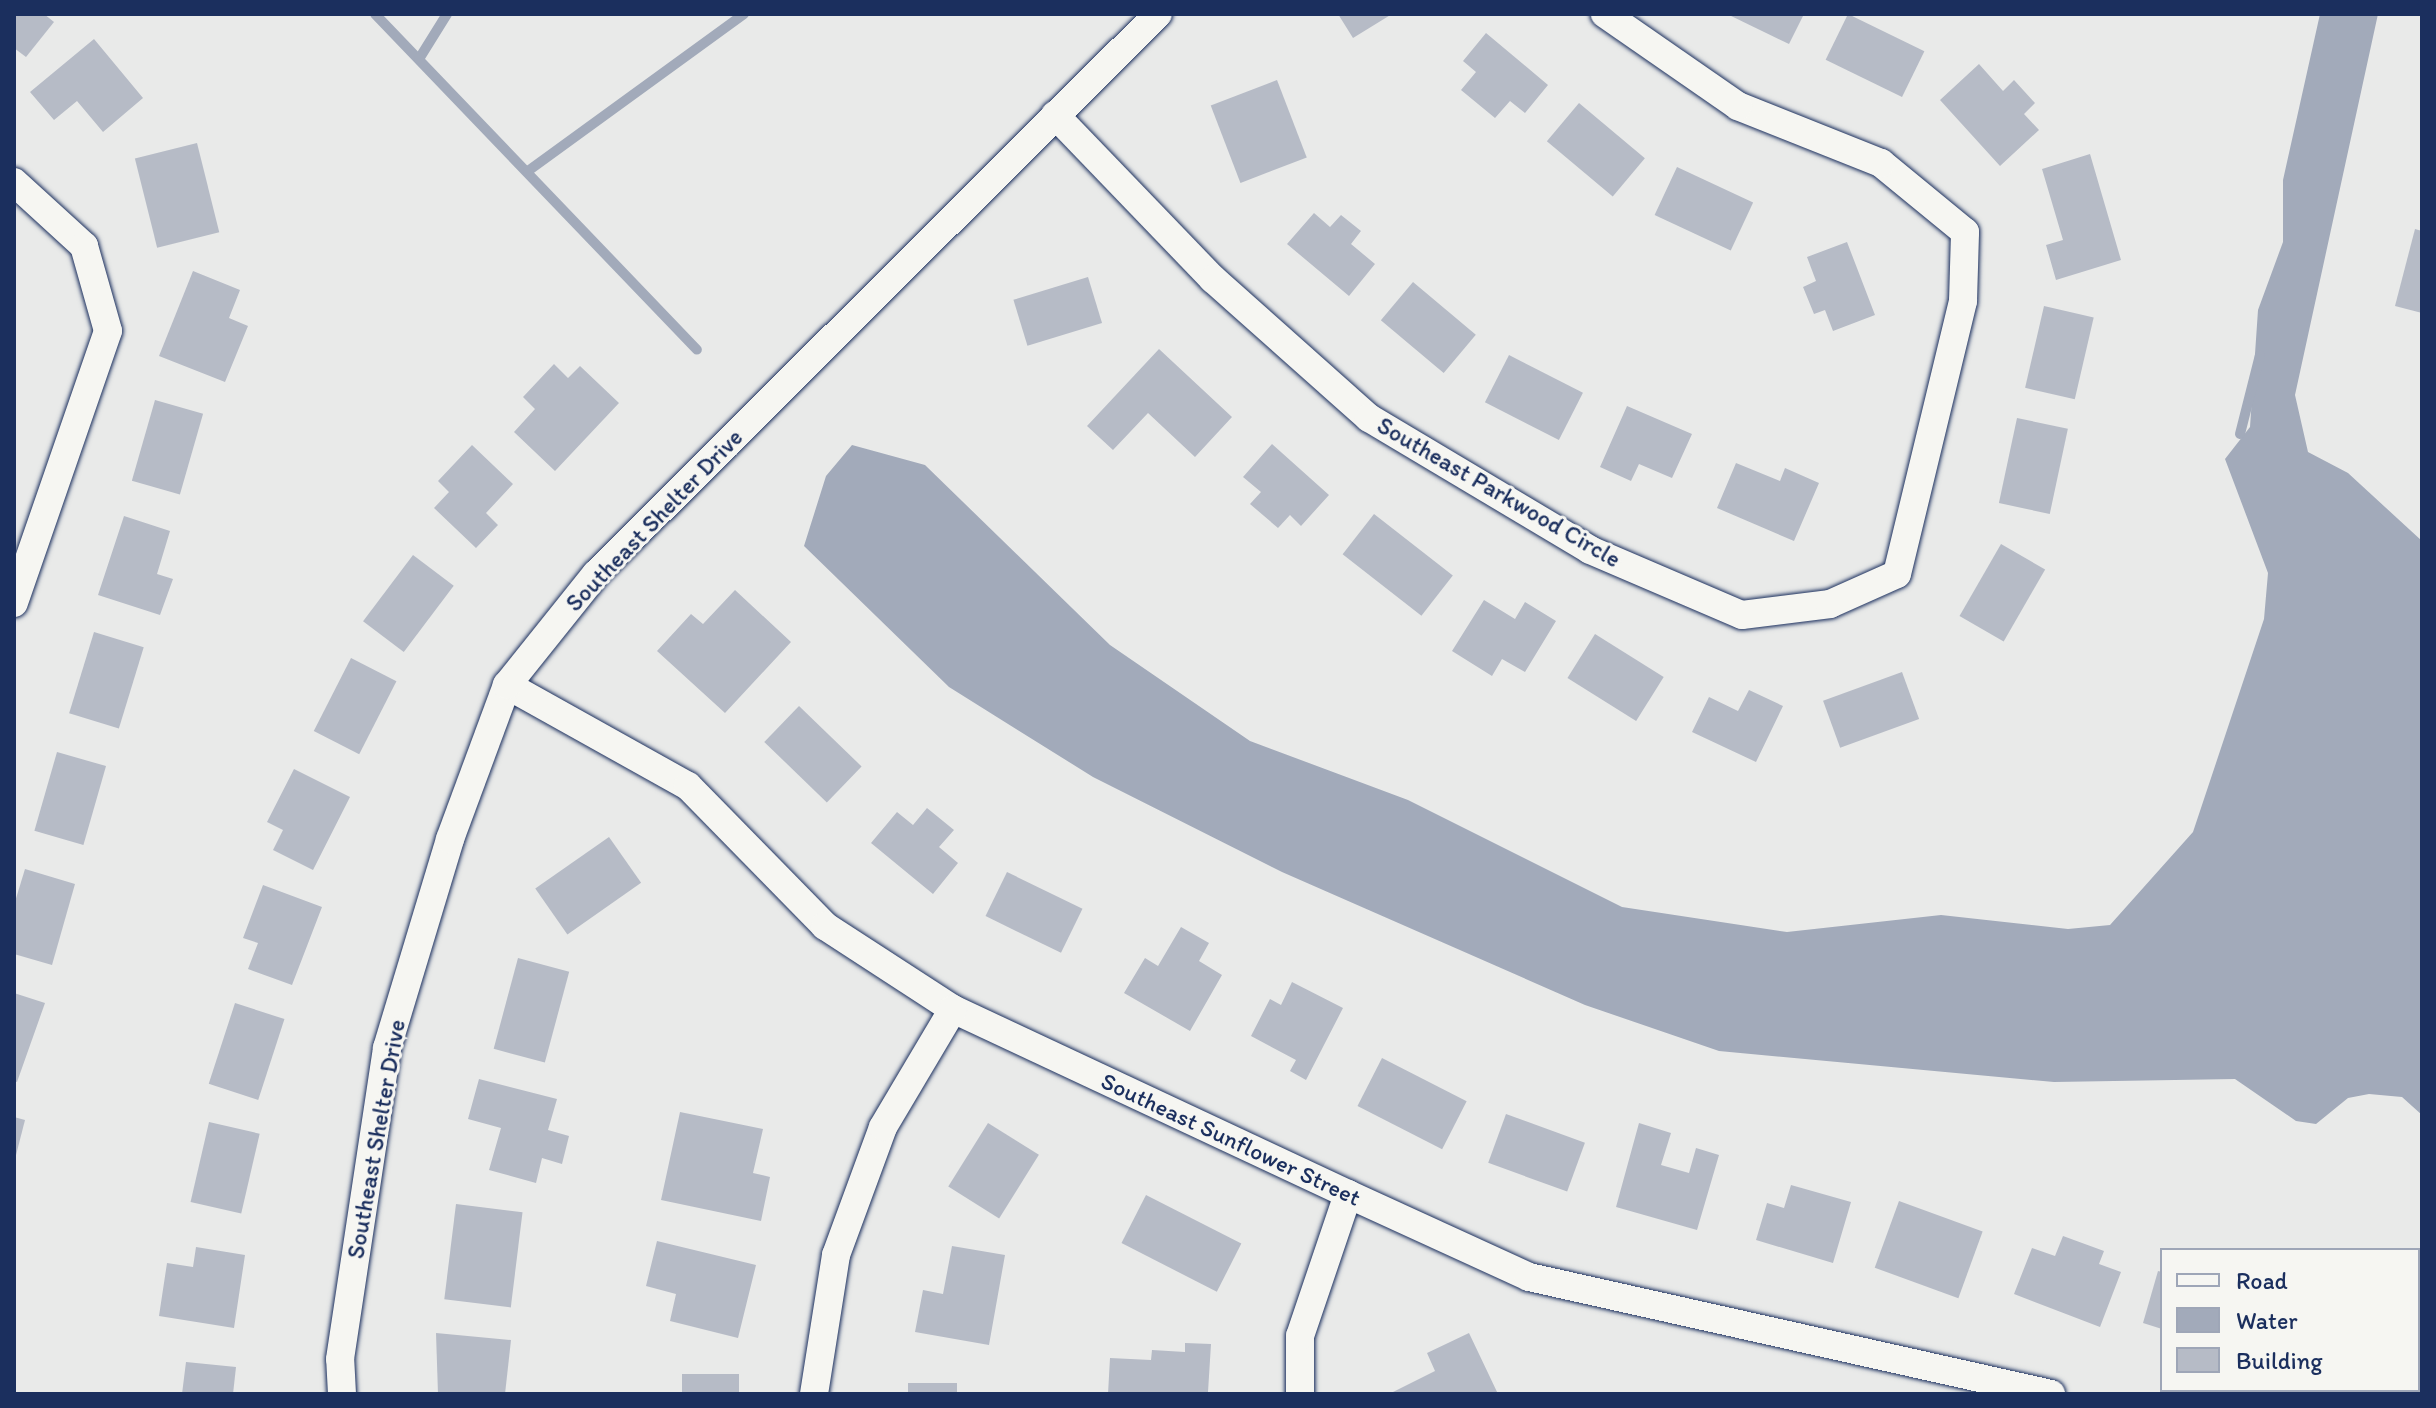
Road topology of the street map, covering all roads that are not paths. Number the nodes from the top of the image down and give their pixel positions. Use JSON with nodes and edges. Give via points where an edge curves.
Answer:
{"nodes":[{"id":1,"x":1158,"y":14,"type":"edge"},
{"id":2,"x":1605,"y":14,"type":"edge"},
{"id":3,"x":1055,"y":115,"type":"junction"},
{"id":4,"x":14,"y":182,"type":"edge"},
{"id":5,"x":14,"y":603,"type":"edge"},
{"id":6,"x":507,"y":685,"type":"junction"},
{"id":7,"x":953,"y":1009,"type":"junction"},
{"id":8,"x":1348,"y":1194,"type":"junction"},
{"id":9,"x":342,"y":1394,"type":"edge"},
{"id":10,"x":814,"y":1394,"type":"edge"},
{"id":11,"x":1300,"y":1394,"type":"edge"},
{"id":12,"x":2051,"y":1394,"type":"edge"}],
"edges":[{"from":1,"to":3,"type":"street","name":"Southeast Shelter Drive"},
{"from":2,"to":3,"type":"street","name":"Southeast Parkwood Circle","via":[[1738,106],[1881,163],[1965,232],[1963,301],[1897,574],[1830,604],[1742,615],[1590,550],[1369,418],[1213,279]]},
{"from":3,"to":6,"type":"street","name":"Southeast Shelter Drive","via":[[596,574]]},
{"from":4,"to":5,"type":"street","via":[[84,246],[108,331]]},
{"from":6,"to":7,"type":"street","name":"Southeast Sunflower Street","via":[[688,786],[825,926]]},
{"from":6,"to":9,"type":"street","name":"Southeast Shelter Drive","via":[[450,839],[387,1048],[340,1359]]},
{"from":7,"to":8,"type":"street","name":"Southeast Sunflower Street"},
{"from":7,"to":10,"type":"street","via":[[883,1127],[841,1241]]},
{"from":8,"to":11,"type":"street","via":[[1300,1336]]},
{"from":8,"to":12,"type":"street","name":"Southeast Sunflower Street","via":[[1529,1277]]}]}
